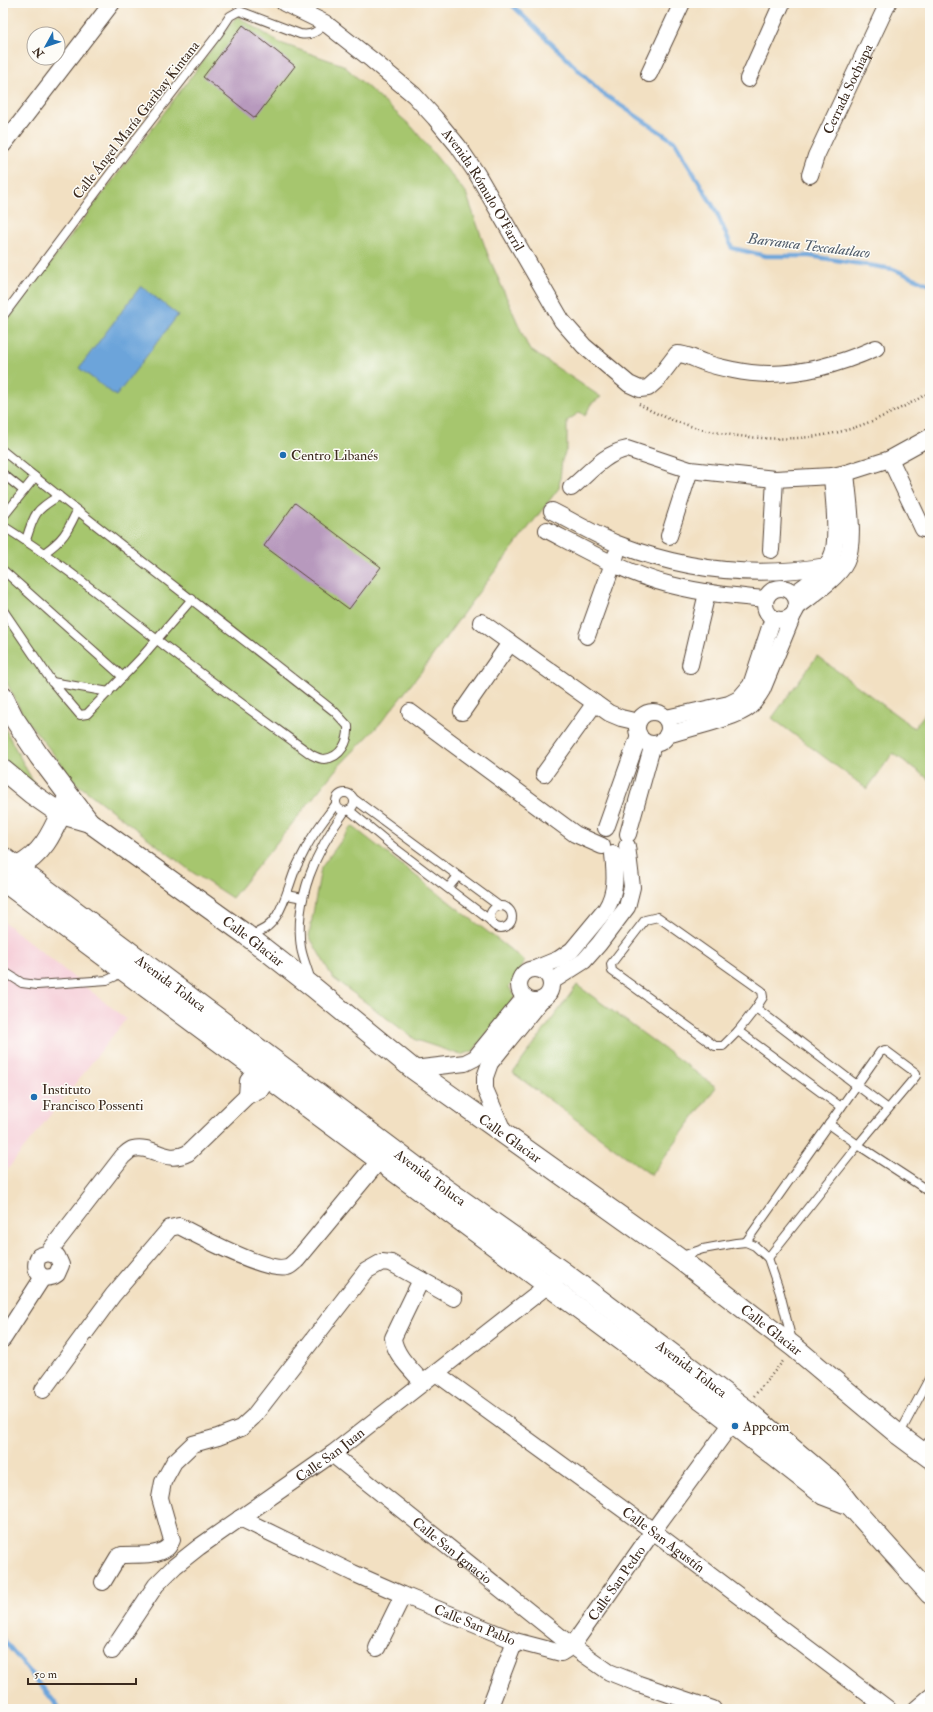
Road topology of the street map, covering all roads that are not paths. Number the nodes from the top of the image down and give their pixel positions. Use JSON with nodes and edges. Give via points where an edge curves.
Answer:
{"nodes":[{"id":1,"x":112,"y":3,"type":"edge"},
{"id":2,"x":284,"y":3,"type":"edge"},
{"id":3,"x":682,"y":3,"type":"edge"},
{"id":4,"x":782,"y":3,"type":"edge"},
{"id":5,"x":888,"y":3,"type":"edge"},
{"id":6,"x":323,"y":27,"type":"junction"},
{"id":7,"x":649,"y":74,"type":"dead end"},
{"id":8,"x":748,"y":79,"type":"dead end"},
{"id":9,"x":3,"y":145,"type":"edge"},
{"id":10,"x":810,"y":175,"type":"dead end"},
{"id":11,"x":3,"y":316,"type":"edge"},
{"id":12,"x":876,"y":348,"type":"dead end"},
{"id":13,"x":930,"y":437,"type":"edge"},
{"id":14,"x":3,"y":451,"type":"edge"},
{"id":15,"x":890,"y":459,"type":"junction"},
{"id":16,"x":690,"y":470,"type":"junction"},
{"id":17,"x":3,"y":474,"type":"edge"},
{"id":18,"x":839,"y":474,"type":"junction"},
{"id":19,"x":35,"y":477,"type":"junction"},
{"id":20,"x":775,"y":479,"type":"junction"},
{"id":21,"x":571,"y":488,"type":"dead end"},
{"id":22,"x":24,"y":491,"type":"junction"},
{"id":23,"x":59,"y":496,"type":"junction"},
{"id":24,"x":77,"y":511,"type":"junction"},
{"id":25,"x":552,"y":511,"type":"dead end"},
{"id":26,"x":3,"y":517,"type":"edge"},
{"id":27,"x":3,"y":526,"type":"edge"},
{"id":28,"x":922,"y":529,"type":"dead end"},
{"id":29,"x":547,"y":530,"type":"dead end"},
{"id":30,"x":669,"y":536,"type":"dead end"},
{"id":31,"x":26,"y":540,"type":"junction"},
{"id":32,"x":619,"y":544,"type":"junction"},
{"id":33,"x":771,"y":550,"type":"dead end"},
{"id":34,"x":44,"y":553,"type":"junction"},
{"id":35,"x":613,"y":564,"type":"junction"},
{"id":36,"x":827,"y":566,"type":"junction"},
{"id":37,"x":3,"y":570,"type":"edge"},
{"id":38,"x":707,"y":593,"type":"junction"},
{"id":39,"x":192,"y":599,"type":"junction"},
{"id":40,"x":765,"y":599,"type":"junction"},
{"id":41,"x":794,"y":606,"type":"junction"},
{"id":42,"x":3,"y":610,"type":"edge"},
{"id":43,"x":773,"y":618,"type":"junction"},
{"id":44,"x":481,"y":622,"type":"dead end"},
{"id":45,"x":587,"y":636,"type":"dead end"},
{"id":46,"x":157,"y":640,"type":"junction"},
{"id":47,"x":510,"y":643,"type":"junction"},
{"id":48,"x":690,"y":665,"type":"dead end"},
{"id":49,"x":123,"y":677,"type":"junction"},
{"id":50,"x":52,"y":682,"type":"junction"},
{"id":51,"x":109,"y":692,"type":"junction"},
{"id":52,"x":3,"y":697,"type":"edge"},
{"id":53,"x":595,"y":703,"type":"junction"},
{"id":54,"x":410,"y":712,"type":"dead end"},
{"id":55,"x":462,"y":712,"type":"dead end"},
{"id":56,"x":666,"y":718,"type":"junction"},
{"id":57,"x":638,"y":728,"type":"junction"},
{"id":58,"x":667,"y":735,"type":"junction"},
{"id":59,"x":653,"y":744,"type":"junction"},
{"id":60,"x":3,"y":770,"type":"edge"},
{"id":61,"x":544,"y":774,"type":"dead end"},
{"id":62,"x":69,"y":795,"type":"junction"},
{"id":63,"x":354,"y":799,"type":"junction"},
{"id":64,"x":336,"y":804,"type":"junction"},
{"id":65,"x":347,"y":810,"type":"junction"},
{"id":66,"x":61,"y":814,"type":"junction"},
{"id":67,"x":384,"y":821,"type":"junction"},
{"id":68,"x":89,"y":822,"type":"junction"},
{"id":69,"x":606,"y":828,"type":"junction"},
{"id":70,"x":375,"y":832,"type":"junction"},
{"id":71,"x":405,"y":837,"type":"junction"},
{"id":72,"x":628,"y":840,"type":"junction"},
{"id":73,"x":396,"y":849,"type":"junction"},
{"id":74,"x":607,"y":850,"type":"junction"},
{"id":75,"x":10,"y":862,"type":"edge"},
{"id":76,"x":458,"y":876,"type":"junction"},
{"id":77,"x":3,"y":881,"type":"edge"},
{"id":78,"x":448,"y":888,"type":"junction"},
{"id":79,"x":287,"y":895,"type":"junction"},
{"id":80,"x":303,"y":898,"type":"junction"},
{"id":81,"x":499,"y":906,"type":"junction"},
{"id":82,"x":491,"y":921,"type":"junction"},
{"id":83,"x":245,"y":934,"type":"junction"},
{"id":84,"x":129,"y":962,"type":"junction"},
{"id":85,"x":537,"y":968,"type":"junction"},
{"id":86,"x":3,"y":971,"type":"edge"},
{"id":87,"x":551,"y":982,"type":"junction"},
{"id":88,"x":313,"y":987,"type":"junction"},
{"id":89,"x":524,"y":997,"type":"junction"},
{"id":90,"x":541,"y":1000,"type":"junction"},
{"id":91,"x":756,"y":1008,"type":"junction"},
{"id":92,"x":738,"y":1031,"type":"junction"},
{"id":93,"x":268,"y":1067,"type":"junction"},
{"id":94,"x":413,"y":1069,"type":"junction"},
{"id":95,"x":856,"y":1085,"type":"junction"},
{"id":96,"x":841,"y":1107,"type":"junction"},
{"id":97,"x":888,"y":1109,"type":"junction"},
{"id":98,"x":829,"y":1124,"type":"junction"},
{"id":99,"x":504,"y":1133,"type":"junction"},
{"id":100,"x":858,"y":1145,"type":"junction"},
{"id":101,"x":380,"y":1161,"type":"junction"},
{"id":102,"x":930,"y":1192,"type":"edge"},
{"id":103,"x":746,"y":1242,"type":"junction"},
{"id":104,"x":677,"y":1257,"type":"junction"},
{"id":105,"x":768,"y":1258,"type":"junction"},
{"id":106,"x":564,"y":1272,"type":"junction"},
{"id":107,"x":421,"y":1280,"type":"junction"},
{"id":108,"x":549,"y":1286,"type":"junction"},
{"id":109,"x":454,"y":1298,"type":"dead end"},
{"id":110,"x":3,"y":1339,"type":"edge"},
{"id":111,"x":794,"y":1347,"type":"junction"},
{"id":112,"x":436,"y":1374,"type":"junction"},
{"id":113,"x":930,"y":1377,"type":"edge"},
{"id":114,"x":423,"y":1383,"type":"junction"},
{"id":115,"x":43,"y":1390,"type":"dead end"},
{"id":116,"x":738,"y":1416,"type":"junction"},
{"id":117,"x":899,"y":1435,"type":"junction"},
{"id":118,"x":927,"y":1450,"type":"edge"},
{"id":119,"x":332,"y":1454,"type":"junction"},
{"id":120,"x":240,"y":1518,"type":"junction"},
{"id":121,"x":653,"y":1531,"type":"junction"},
{"id":122,"x":103,"y":1582,"type":"dead end"},
{"id":123,"x":930,"y":1594,"type":"edge"},
{"id":124,"x":403,"y":1595,"type":"junction"},
{"id":125,"x":515,"y":1641,"type":"junction"},
{"id":126,"x":572,"y":1646,"type":"junction"},
{"id":127,"x":377,"y":1648,"type":"dead end"},
{"id":128,"x":112,"y":1651,"type":"dead end"},
{"id":129,"x":930,"y":1697,"type":"edge"},
{"id":130,"x":489,"y":1709,"type":"edge"},
{"id":131,"x":713,"y":1709,"type":"edge"},
{"id":132,"x":888,"y":1709,"type":"edge"},
{"id":133,"x":916,"y":1709,"type":"edge"}],
"edges":[{"from":1,"to":9,"type":"street"},
{"from":2,"to":6,"type":"street","name":"Avenida Rómulo O'Farril"},
{"from":3,"to":7,"type":"street"},
{"from":4,"to":8,"type":"street"},
{"from":5,"to":10,"type":"street","name":"Cerrada Sochiapa","via":[[816,156]]},
{"from":6,"to":11,"type":"lane","name":"Calle Ángel María Garibay Kintana","via":[[309,36],[245,12],[239,11],[230,16]]},
{"from":6,"to":12,"type":"street","name":"Avenida Rómulo O'Farril","via":[[372,60],[414,95],[458,146],[562,321],[584,346],[629,384],[640,389],[648,388],[677,354],[686,354],[734,370],[768,375],[820,368],[854,358]]},
{"from":13,"to":15,"type":"street"},
{"from":14,"to":19,"type":"lane"},
{"from":15,"to":18,"type":"street"},
{"from":15,"to":28,"type":"street"},
{"from":16,"to":20,"type":"street"},
{"from":16,"to":21,"type":"street","via":[[627,449],[618,450]]},
{"from":16,"to":30,"type":"street"},
{"from":17,"to":22,"type":"lane"},
{"from":18,"to":20,"type":"street"},
{"from":18,"to":36,"type":"street","via":[[835,542]]},
{"from":18,"to":41,"type":"street","via":[[851,545],[846,562],[837,574]]},
{"from":19,"to":22,"type":"lane"},
{"from":19,"to":23,"type":"lane"},
{"from":20,"to":33,"type":"street"},
{"from":22,"to":26,"type":"lane"},
{"from":23,"to":24,"type":"lane"},
{"from":23,"to":31,"type":"lane","via":[[44,505],[32,518]]},
{"from":24,"to":34,"type":"lane","via":[[67,533]]},
{"from":24,"to":39,"type":"lane"},
{"from":25,"to":32,"type":"street"},
{"from":27,"to":31,"type":"lane"},
{"from":29,"to":35,"type":"street"},
{"from":31,"to":34,"type":"lane"},
{"from":32,"to":35,"type":"street"},
{"from":32,"to":36,"type":"street","via":[[654,557],[712,570],[783,572]]},
{"from":34,"to":46,"type":"lane"},
{"from":35,"to":38,"type":"street","via":[[669,585]]},
{"from":35,"to":45,"type":"street"},
{"from":36,"to":41,"type":"street"},
{"from":37,"to":49,"type":"lane"},
{"from":38,"to":40,"type":"street"},
{"from":38,"to":48,"type":"street"},
{"from":39,"to":46,"type":"lane"},
{"from":39,"to":46,"type":"lane","via":[[335,712],[348,726],[345,744],[335,757],[323,760],[312,755]]},
{"from":40,"to":41,"type":"street","via":[[769,593],[782,587],[789,590]]},
{"from":40,"to":43,"type":"street","via":[[765,606]]},
{"from":41,"to":43,"type":"street","via":[[787,619]]},
{"from":41,"to":58,"type":"street","via":[[757,699],[738,714]]},
{"from":42,"to":50,"type":"lane"},
{"from":43,"to":56,"type":"street","via":[[751,685],[742,696],[729,704]]},
{"from":44,"to":47,"type":"street"},
{"from":46,"to":49,"type":"lane"},
{"from":47,"to":53,"type":"street"},
{"from":47,"to":55,"type":"street"},
{"from":49,"to":51,"type":"lane"},
{"from":50,"to":51,"type":"lane"},
{"from":50,"to":51,"type":"lane","via":[[80,715],[87,714]]},
{"from":52,"to":62,"type":"street","name":"Calle Glaciar","via":[[39,756]]},
{"from":53,"to":57,"type":"street"},
{"from":53,"to":61,"type":"street"},
{"from":54,"to":74,"type":"street","via":[[575,834]]},
{"from":56,"to":57,"type":"street","via":[[659,713],[651,712],[643,715]]},
{"from":56,"to":58,"type":"street","via":[[669,727]]},
{"from":57,"to":59,"type":"street","via":[[645,741]]},
{"from":57,"to":69,"type":"street"},
{"from":58,"to":59,"type":"street"},
{"from":59,"to":72,"type":"street"},
{"from":60,"to":66,"type":"street","name":"Calle Glaciar"},
{"from":62,"to":66,"type":"street"},
{"from":62,"to":68,"type":"street","name":"Calle Glaciar"},
{"from":63,"to":64,"type":"lane","via":[[348,793],[340,793]]},
{"from":63,"to":65,"type":"lane","via":[[352,807]]},
{"from":63,"to":67,"type":"lane"},
{"from":64,"to":65,"type":"lane"},
{"from":64,"to":79,"type":"lane","via":[[306,848]]},
{"from":65,"to":70,"type":"lane"},
{"from":65,"to":80,"type":"lane","via":[[338,820],[313,866]]},
{"from":66,"to":68,"type":"street","name":"Calle Glaciar"},
{"from":66,"to":75,"type":"street","via":[[45,845],[30,861]]},
{"from":67,"to":70,"type":"lane"},
{"from":67,"to":71,"type":"lane"},
{"from":68,"to":83,"type":"street","name":"Calle Glaciar"},
{"from":69,"to":72,"type":"street","via":[[624,828]]},
{"from":69,"to":74,"type":"street","via":[[601,840]]},
{"from":70,"to":73,"type":"lane"},
{"from":71,"to":73,"type":"lane"},
{"from":71,"to":76,"type":"lane"},
{"from":72,"to":74,"type":"street","via":[[618,853]]},
{"from":72,"to":87,"type":"street","via":[[632,887],[627,907],[584,961]]},
{"from":73,"to":78,"type":"lane"},
{"from":74,"to":85,"type":"street","via":[[615,888],[610,903],[572,950],[559,959]]},
{"from":75,"to":84,"type":"street","name":"Avenida Toluca"},
{"from":76,"to":78,"type":"lane"},
{"from":76,"to":81,"type":"lane"},
{"from":77,"to":84,"type":"street","name":"Avenida Toluca"},
{"from":78,"to":82,"type":"lane"},
{"from":79,"to":80,"type":"lane"},
{"from":79,"to":83,"type":"lane","via":[[273,921],[258,933]]},
{"from":80,"to":88,"type":"lane","via":[[300,914],[302,949]]},
{"from":81,"to":82,"type":"lane","via":[[492,911]]},
{"from":81,"to":82,"type":"lane","via":[[508,908],[511,922],[503,928]]},
{"from":83,"to":88,"type":"street","name":"Calle Glaciar"},
{"from":84,"to":86,"type":"lane","via":[[114,977],[107,980],[37,985],[22,983]]},
{"from":84,"to":93,"type":"street","name":"Avenida Toluca"},
{"from":85,"to":87,"type":"street","via":[[544,971]]},
{"from":85,"to":89,"type":"street","via":[[529,969],[522,974],[519,982]]},
{"from":87,"to":90,"type":"street","via":[[547,996]]},
{"from":88,"to":94,"type":"street","name":"Calle Glaciar"},
{"from":89,"to":90,"type":"street","via":[[532,1001]]},
{"from":89,"to":94,"type":"street","via":[[475,1058],[465,1063]]},
{"from":90,"to":99,"type":"street","via":[[490,1062],[485,1077],[485,1089]]},
{"from":91,"to":92,"type":"lane"},
{"from":91,"to":92,"type":"lane","via":[[763,997],[762,991],[658,918],[645,920],[612,964],[612,971],[715,1046],[723,1046]]},
{"from":91,"to":95,"type":"lane"},
{"from":92,"to":96,"type":"lane"},
{"from":93,"to":101,"type":"street","name":"Avenida Toluca"},
{"from":93,"to":106,"type":"street","name":"Avenida Toluca"},
{"from":93,"to":110,"type":"street","via":[[261,1089],[247,1096],[188,1153],[180,1157],[170,1157],[141,1148],[132,1149],[123,1156],[48,1253],[38,1256],[35,1266],[43,1277]]},
{"from":94,"to":99,"type":"street","name":"Calle Glaciar"},
{"from":95,"to":96,"type":"lane"},
{"from":95,"to":97,"type":"lane"},
{"from":95,"to":97,"type":"lane","via":[[883,1050],[916,1073]]},
{"from":96,"to":98,"type":"lane"},
{"from":97,"to":100,"type":"lane"},
{"from":98,"to":100,"type":"lane"},
{"from":98,"to":103,"type":"lane"},
{"from":99,"to":104,"type":"street","name":"Calle Glaciar"},
{"from":100,"to":102,"type":"lane"},
{"from":100,"to":105,"type":"lane"},
{"from":101,"to":108,"type":"street","name":"Avenida Toluca"},
{"from":101,"to":115,"type":"street","via":[[297,1260],[287,1267],[242,1257],[179,1226],[170,1228],[113,1295]]},
{"from":103,"to":104,"type":"lane","via":[[704,1249]]},
{"from":103,"to":105,"type":"lane","via":[[755,1246]]},
{"from":104,"to":111,"type":"street","name":"Calle Glaciar"},
{"from":105,"to":111,"type":"lane"},
{"from":106,"to":108,"type":"street","name":"Calle San Juan"},
{"from":106,"to":116,"type":"street","name":"Avenida Toluca"},
{"from":107,"to":109,"type":"street"},
{"from":107,"to":114,"type":"street","via":[[393,1338],[400,1356]]},
{"from":107,"to":122,"type":"street","via":[[391,1262],[382,1262],[366,1271],[253,1417],[241,1428],[193,1444],[174,1462],[163,1482],[160,1498],[172,1540],[168,1548],[160,1552],[118,1557]]},
{"from":108,"to":112,"type":"street","name":"Calle San Juan"},
{"from":108,"to":116,"type":"street","name":"Avenida Toluca"},
{"from":111,"to":117,"type":"street","name":"Calle Glaciar"},
{"from":112,"to":114,"type":"street","name":"Calle San Juan"},
{"from":112,"to":121,"type":"street","name":"Calle San Agustín"},
{"from":113,"to":117,"type":"lane"},
{"from":114,"to":119,"type":"street","name":"Calle San Juan"},
{"from":116,"to":121,"type":"street","name":"Calle San Pedro"},
{"from":116,"to":123,"type":"street","name":"Avenida Toluca","via":[[833,1483]]},
{"from":117,"to":118,"type":"street","name":"Calle Glaciar"},
{"from":119,"to":120,"type":"street","name":"Calle San Juan"},
{"from":119,"to":126,"type":"street","name":"Calle San Ignacio"},
{"from":120,"to":124,"type":"street","name":"Calle San Pablo"},
{"from":120,"to":128,"type":"street","name":"Calle San Juan","via":[[175,1566],[156,1585]]},
{"from":121,"to":126,"type":"street","name":"Calle San Pedro"},
{"from":121,"to":132,"type":"street","name":"Calle San Agustín"},
{"from":124,"to":125,"type":"street","name":"Calle San Pablo"},
{"from":124,"to":127,"type":"street"},
{"from":125,"to":126,"type":"street","name":"Calle San Pablo","via":[[561,1653]]},
{"from":125,"to":130,"type":"street"},
{"from":126,"to":131,"type":"street","via":[[609,1672]]},
{"from":129,"to":133,"type":"street"}]}
